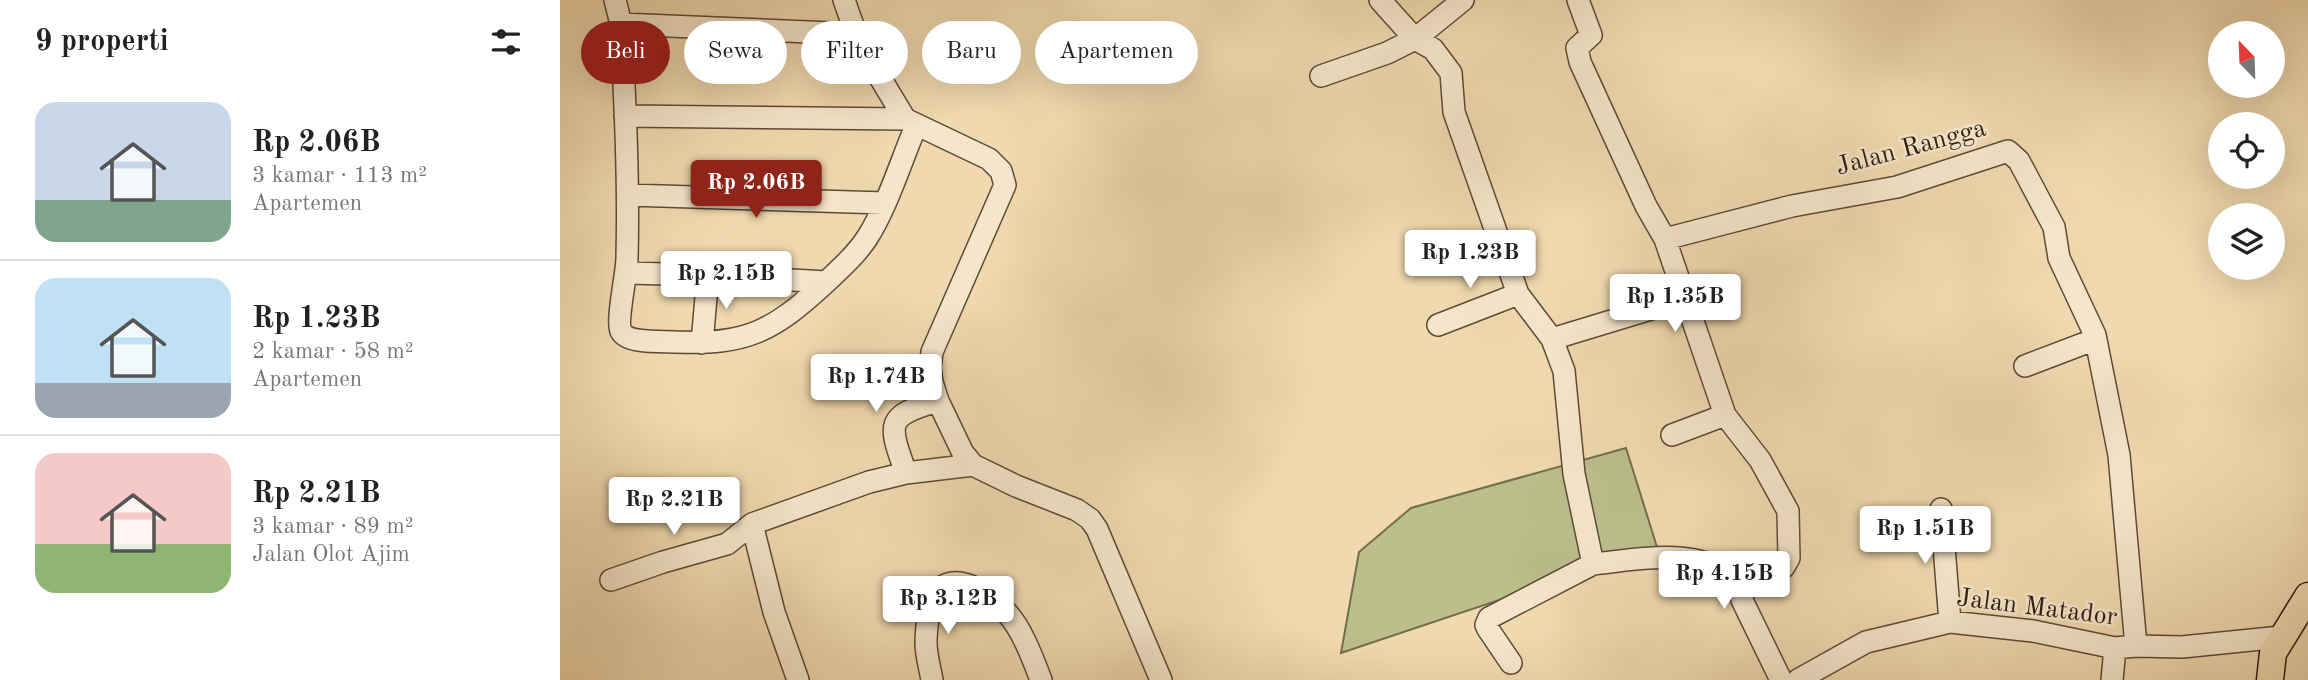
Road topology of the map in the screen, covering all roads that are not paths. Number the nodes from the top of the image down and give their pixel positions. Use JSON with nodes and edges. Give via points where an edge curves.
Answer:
{"nodes":[{"id":1,"x":615,"y":0,"type":"edge"},
{"id":2,"x":844,"y":0,"type":"edge"},
{"id":3,"x":1380,"y":0,"type":"edge"},
{"id":4,"x":1464,"y":0,"type":"edge"},
{"id":5,"x":1578,"y":0,"type":"edge"},
{"id":6,"x":620,"y":21,"type":"edge"},
{"id":7,"x":851,"y":21,"type":"edge"},
{"id":8,"x":670,"y":26,"type":"edge"},
{"id":9,"x":801,"y":32,"type":"edge"},
{"id":10,"x":1415,"y":39,"type":"junction"},
{"id":11,"x":1321,"y":76,"type":"dead end"},
{"id":12,"x":624,"y":84,"type":"edge"},
{"id":13,"x":885,"y":84,"type":"edge"},
{"id":14,"x":625,"y":116,"type":"junction"},
{"id":15,"x":910,"y":122,"type":"junction"},
{"id":16,"x":629,"y":195,"type":"junction"},
{"id":17,"x":884,"y":203,"type":"junction"},
{"id":18,"x":1665,"y":239,"type":"junction"},
{"id":19,"x":627,"y":273,"type":"junction"},
{"id":20,"x":708,"y":275,"type":"junction"},
{"id":21,"x":826,"y":282,"type":"junction"},
{"id":22,"x":1518,"y":294,"type":"junction"},
{"id":23,"x":1686,"y":298,"type":"junction"},
{"id":24,"x":1438,"y":325,"type":"dead end"},
{"id":25,"x":2095,"y":335,"type":"junction"},
{"id":26,"x":1552,"y":340,"type":"junction"},
{"id":27,"x":702,"y":343,"type":"junction"},
{"id":28,"x":2025,"y":366,"type":"dead end"},
{"id":29,"x":938,"y":401,"type":"junction"},
{"id":30,"x":1725,"y":415,"type":"junction"},
{"id":31,"x":1672,"y":435,"type":"dead end"},
{"id":32,"x":973,"y":464,"type":"junction"},
{"id":33,"x":906,"y":473,"type":"junction"},
{"id":34,"x":1941,"y":509,"type":"dead end"},
{"id":35,"x":752,"y":524,"type":"junction"},
{"id":36,"x":1593,"y":564,"type":"junction"},
{"id":37,"x":611,"y":579,"type":"dead end"},
{"id":38,"x":1745,"y":588,"type":"junction"},
{"id":39,"x":2308,"y":596,"type":"edge"},
{"id":40,"x":1950,"y":622,"type":"junction"},
{"id":41,"x":2281,"y":637,"type":"junction"},
{"id":42,"x":2126,"y":647,"type":"junction"},
{"id":43,"x":1511,"y":663,"type":"dead end"},
{"id":44,"x":798,"y":680,"type":"edge"},
{"id":45,"x":932,"y":680,"type":"edge"},
{"id":46,"x":1041,"y":680,"type":"edge"},
{"id":47,"x":1161,"y":680,"type":"edge"},
{"id":48,"x":1781,"y":680,"type":"edge"},
{"id":49,"x":1798,"y":680,"type":"edge"},
{"id":50,"x":2112,"y":680,"type":"edge"},
{"id":51,"x":2270,"y":680,"type":"edge"}],
"edges":[{"from":1,"to":6,"type":"street"},
{"from":2,"to":7,"type":"street"},
{"from":3,"to":10,"type":"street"},
{"from":4,"to":10,"type":"street"},
{"from":5,"to":18,"type":"street","via":[[1591,34],[1577,48],[1580,62]]},
{"from":8,"to":9,"type":"street"},
{"from":10,"to":11,"type":"street"},
{"from":10,"to":22,"type":"street","via":[[1433,49],[1451,73],[1454,112]]},
{"from":12,"to":14,"type":"street"},
{"from":13,"to":15,"type":"street"},
{"from":14,"to":15,"type":"street"},
{"from":14,"to":16,"type":"street"},
{"from":15,"to":17,"type":"street"},
{"from":15,"to":29,"type":"street","via":[[989,159],[1001,171],[1005,185],[932,352],[931,375]]},
{"from":16,"to":17,"type":"street"},
{"from":16,"to":19,"type":"street"},
{"from":17,"to":21,"type":"street","via":[[867,237]]},
{"from":18,"to":23,"type":"street"},
{"from":18,"to":25,"type":"street","name":"Jalan Rangga","via":[[1792,206],[1897,187],[2008,151],[2019,161],[2054,227],[2059,258]]},
{"from":19,"to":20,"type":"street"},
{"from":19,"to":27,"type":"street","via":[[621,333],[638,340]]},
{"from":20,"to":21,"type":"street"},
{"from":20,"to":27,"type":"street"},
{"from":21,"to":27,"type":"street","via":[[777,323],[742,338]]},
{"from":22,"to":24,"type":"street"},
{"from":22,"to":26,"type":"street"},
{"from":23,"to":26,"type":"street"},
{"from":23,"to":30,"type":"street"},
{"from":25,"to":28,"type":"street","via":[[2088,342]]},
{"from":25,"to":42,"type":"street","name":"Jalan Rangga","via":[[2119,455]]},
{"from":26,"to":36,"type":"street","via":[[1564,371],[1574,474]]},
{"from":29,"to":32,"type":"street"},
{"from":29,"to":33,"type":"street","via":[[897,418],[893,429]]},
{"from":30,"to":31,"type":"street"},
{"from":30,"to":38,"type":"street","via":[[1760,460],[1788,511],[1789,558],[1784,567]]},
{"from":32,"to":33,"type":"street"},
{"from":32,"to":47,"type":"street","via":[[1090,519],[1105,543]]},
{"from":33,"to":35,"type":"street"},
{"from":34,"to":40,"type":"street"},
{"from":35,"to":37,"type":"street","via":[[727,544]]},
{"from":35,"to":44,"type":"street","via":[[774,612]]},
{"from":36,"to":38,"type":"street","via":[[1674,556],[1717,566]]},
{"from":36,"to":43,"type":"street","via":[[1489,618],[1486,625]]},
{"from":38,"to":48,"type":"street","via":[[1742,600]]},
{"from":39,"to":41,"type":"main road"},
{"from":40,"to":42,"type":"street","name":"Jalan Matador"},
{"from":40,"to":49,"type":"street","name":"Jalan Matador","via":[[1866,642]]},
{"from":41,"to":42,"type":"street","name":"Jalan Matador"},
{"from":41,"to":51,"type":"main road","via":[[2273,653]]},
{"from":42,"to":50,"type":"street","name":"Jalan Rangga"},
{"from":45,"to":46,"type":"street","via":[[926,645],[934,595],[948,583],[959,581],[1007,613]]}]}
